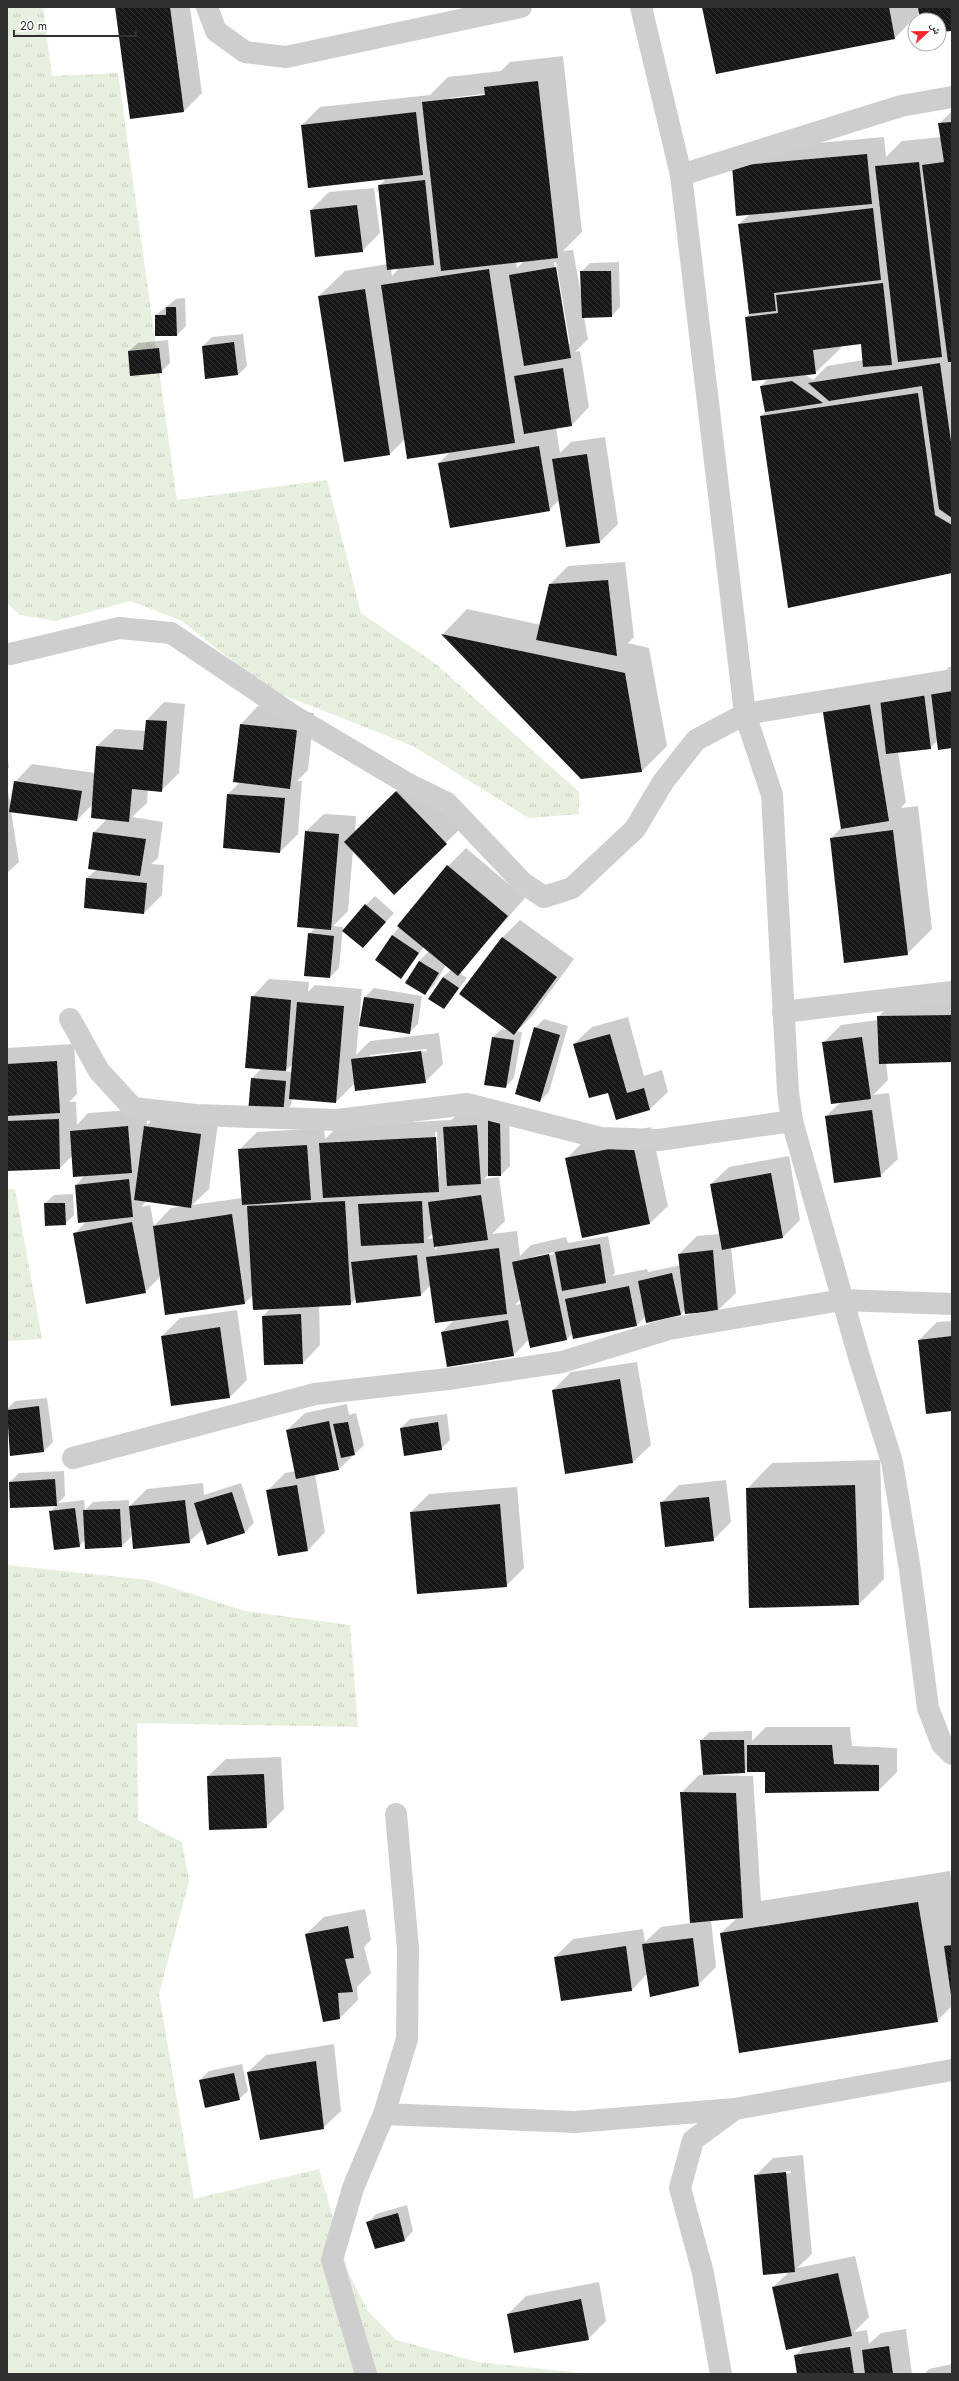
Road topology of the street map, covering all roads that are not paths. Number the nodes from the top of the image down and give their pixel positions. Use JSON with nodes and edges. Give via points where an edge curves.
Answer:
{"nodes":[{"id":1,"x":207,"y":7,"type":"edge"},
{"id":2,"x":521,"y":7,"type":"edge"},
{"id":3,"x":642,"y":7,"type":"edge"},
{"id":4,"x":952,"y":97,"type":"edge"},
{"id":5,"x":681,"y":175,"type":"junction"},
{"id":6,"x":10,"y":654,"type":"dead end"},
{"id":7,"x":952,"y":680,"type":"edge"},
{"id":8,"x":745,"y":714,"type":"junction"},
{"id":9,"x":952,"y":992,"type":"edge"},
{"id":10,"x":784,"y":1012,"type":"junction"},
{"id":11,"x":70,"y":1019,"type":"dead end"},
{"id":12,"x":792,"y":1121,"type":"junction"},
{"id":13,"x":842,"y":1300,"type":"junction"},
{"id":14,"x":952,"y":1304,"type":"edge"},
{"id":15,"x":73,"y":1458,"type":"dead end"},
{"id":16,"x":952,"y":1754,"type":"edge"},
{"id":17,"x":396,"y":1814,"type":"dead end"},
{"id":18,"x":952,"y":2070,"type":"edge"},
{"id":19,"x":735,"y":2109,"type":"junction"},
{"id":20,"x":384,"y":2114,"type":"junction"},
{"id":21,"x":366,"y":2374,"type":"edge"},
{"id":22,"x":721,"y":2374,"type":"edge"}],
"edges":[{"from":1,"to":2,"type":"street","via":[[216,31],[245,52],[286,57]]},
{"from":3,"to":5,"type":"street"},
{"from":4,"to":5,"type":"street","via":[[901,106]]},
{"from":5,"to":8,"type":"street"},
{"from":6,"to":8,"type":"street","via":[[120,628],[171,632],[297,718],[410,786],[448,803],[523,883],[544,897],[572,888],[635,829],[663,782],[696,740]]},
{"from":7,"to":8,"type":"street"},
{"from":8,"to":10,"type":"street","via":[[772,795]]},
{"from":9,"to":10,"type":"street"},
{"from":10,"to":12,"type":"street"},
{"from":11,"to":12,"type":"street","via":[[100,1071],[133,1108],[196,1115],[337,1120],[467,1104],[601,1138],[659,1140]]},
{"from":12,"to":13,"type":"street"},
{"from":13,"to":14,"type":"street"},
{"from":13,"to":15,"type":"street","via":[[669,1330],[562,1362],[448,1379],[315,1394]]},
{"from":13,"to":16,"type":"street","via":[[892,1462],[910,1570],[928,1708],[942,1744]]},
{"from":17,"to":20,"type":"street","via":[[408,1949],[407,2039]]},
{"from":18,"to":19,"type":"street"},
{"from":19,"to":20,"type":"street","via":[[575,2122]]},
{"from":19,"to":22,"type":"street","via":[[693,2140],[680,2188],[702,2273]]},
{"from":20,"to":21,"type":"street","via":[[353,2188],[332,2260]]}]}
